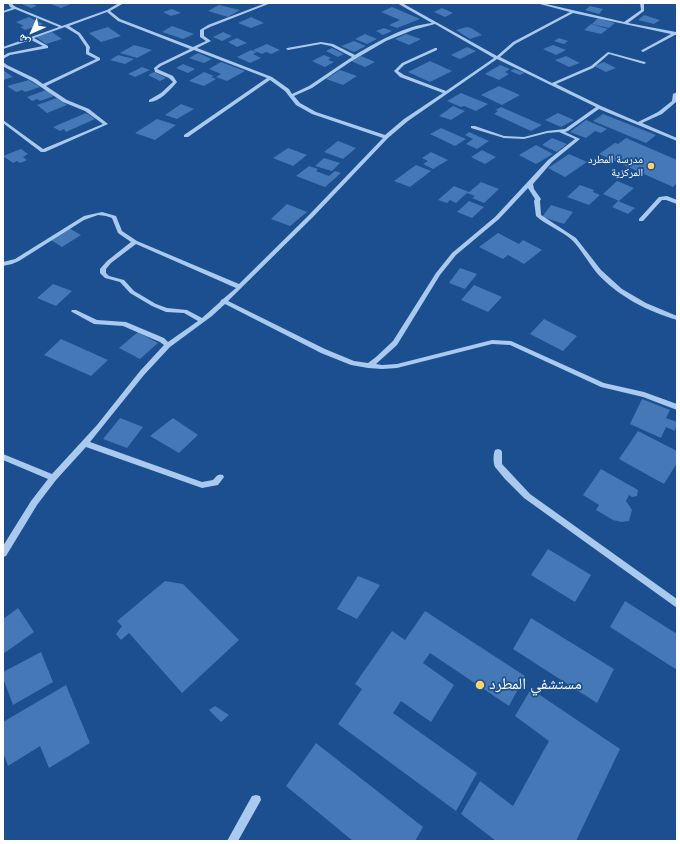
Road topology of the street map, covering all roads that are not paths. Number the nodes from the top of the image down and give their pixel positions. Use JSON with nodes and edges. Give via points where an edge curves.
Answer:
{"nodes":[{"id":1,"x":10,"y":3,"type":"edge"},
{"id":2,"x":122,"y":3,"type":"edge"},
{"id":3,"x":269,"y":3,"type":"edge"},
{"id":4,"x":399,"y":3,"type":"edge"},
{"id":5,"x":538,"y":3,"type":"edge"},
{"id":6,"x":642,"y":3,"type":"edge"},
{"id":7,"x":15,"y":8,"type":"junction"},
{"id":8,"x":108,"y":11,"type":"junction"},
{"id":9,"x":3,"y":12,"type":"edge"},
{"id":10,"x":573,"y":12,"type":"junction"},
{"id":11,"x":625,"y":23,"type":"junction"},
{"id":12,"x":433,"y":24,"type":"junction"},
{"id":13,"x":64,"y":27,"type":"junction"},
{"id":14,"x":676,"y":33,"type":"edge"},
{"id":15,"x":31,"y":38,"type":"junction"},
{"id":16,"x":3,"y":48,"type":"edge"},
{"id":17,"x":192,"y":48,"type":"junction"},
{"id":18,"x":288,"y":49,"type":"dead end"},
{"id":19,"x":436,"y":49,"type":"dead end"},
{"id":20,"x":642,"y":50,"type":"dead end"},
{"id":21,"x":356,"y":57,"type":"junction"},
{"id":22,"x":496,"y":57,"type":"junction"},
{"id":23,"x":3,"y":58,"type":"edge"},
{"id":24,"x":3,"y":63,"type":"edge"},
{"id":25,"x":644,"y":63,"type":"dead end"},
{"id":26,"x":270,"y":78,"type":"junction"},
{"id":27,"x":553,"y":84,"type":"junction"},
{"id":28,"x":43,"y":86,"type":"junction"},
{"id":29,"x":445,"y":92,"type":"junction"},
{"id":30,"x":677,"y":92,"type":"edge"},
{"id":31,"x":292,"y":95,"type":"junction"},
{"id":32,"x":151,"y":101,"type":"dead end"},
{"id":33,"x":599,"y":107,"type":"junction"},
{"id":34,"x":3,"y":121,"type":"edge"},
{"id":35,"x":639,"y":123,"type":"junction"},
{"id":36,"x":473,"y":127,"type":"dead end"},
{"id":37,"x":560,"y":131,"type":"junction"},
{"id":38,"x":186,"y":136,"type":"dead end"},
{"id":39,"x":386,"y":137,"type":"junction"},
{"id":40,"x":677,"y":140,"type":"edge"},
{"id":41,"x":530,"y":183,"type":"junction"},
{"id":42,"x":677,"y":202,"type":"edge"},
{"id":43,"x":641,"y":220,"type":"dead end"},
{"id":44,"x":135,"y":242,"type":"junction"},
{"id":45,"x":3,"y":264,"type":"edge"},
{"id":46,"x":240,"y":287,"type":"junction"},
{"id":47,"x":223,"y":301,"type":"junction"},
{"id":48,"x":74,"y":311,"type":"dead end"},
{"id":49,"x":677,"y":318,"type":"edge"},
{"id":50,"x":201,"y":320,"type":"junction"},
{"id":51,"x":168,"y":345,"type":"junction"},
{"id":52,"x":368,"y":366,"type":"junction"},
{"id":53,"x":677,"y":407,"type":"edge"},
{"id":54,"x":84,"y":443,"type":"junction"},
{"id":55,"x":498,"y":452,"type":"dead end"},
{"id":56,"x":3,"y":457,"type":"edge"},
{"id":57,"x":220,"y":477,"type":"dead end"},
{"id":58,"x":53,"y":478,"type":"junction"},
{"id":59,"x":3,"y":553,"type":"edge"},
{"id":60,"x":677,"y":604,"type":"edge"},
{"id":61,"x":256,"y":800,"type":"dead end"},
{"id":62,"x":232,"y":841,"type":"edge"}],
"edges":[{"from":1,"to":7,"type":"street"},
{"from":2,"to":8,"type":"street"},
{"from":3,"to":17,"type":"street","via":[[202,30],[202,37],[209,41]]},
{"from":4,"to":12,"type":"street"},
{"from":5,"to":10,"type":"street"},
{"from":6,"to":11,"type":"street","via":[[643,10]]},
{"from":7,"to":9,"type":"street"},
{"from":7,"to":13,"type":"street"},
{"from":8,"to":13,"type":"street"},
{"from":8,"to":17,"type":"street","via":[[119,20]]},
{"from":10,"to":11,"type":"street"},
{"from":10,"to":22,"type":"street","via":[[514,43]]},
{"from":11,"to":14,"type":"street"},
{"from":12,"to":21,"type":"street","via":[[418,26]]},
{"from":12,"to":22,"type":"street"},
{"from":13,"to":15,"type":"street"},
{"from":13,"to":28,"type":"street","via":[[78,34],[88,46],[87,53],[99,59]]},
{"from":14,"to":20,"type":"street"},
{"from":15,"to":16,"type":"street"},
{"from":15,"to":23,"type":"street","via":[[47,47],[9,54]]},
{"from":17,"to":26,"type":"street"},
{"from":17,"to":32,"type":"street","via":[[155,70],[171,77],[175,82]]},
{"from":18,"to":21,"type":"street","via":[[321,43],[332,45]]},
{"from":19,"to":29,"type":"street","via":[[403,64],[396,71],[402,76]]},
{"from":21,"to":31,"type":"street","via":[[307,89]]},
{"from":22,"to":27,"type":"street"},
{"from":22,"to":29,"type":"street"},
{"from":24,"to":28,"type":"street"},
{"from":25,"to":27,"type":"street","via":[[608,53],[592,66]]},
{"from":26,"to":31,"type":"street"},
{"from":26,"to":38,"type":"street"},
{"from":27,"to":33,"type":"street"},
{"from":28,"to":34,"type":"street","via":[[65,101],[87,110],[106,124],[43,151]]},
{"from":29,"to":39,"type":"street"},
{"from":30,"to":35,"type":"street","via":[[674,101],[666,108]]},
{"from":31,"to":39,"type":"street","via":[[298,104],[314,112]]},
{"from":33,"to":35,"type":"street"},
{"from":33,"to":37,"type":"street","via":[[566,130]]},
{"from":35,"to":40,"type":"street"},
{"from":36,"to":37,"type":"street","via":[[504,137],[524,138]]},
{"from":37,"to":41,"type":"street","via":[[578,139],[548,161]]},
{"from":39,"to":46,"type":"street"},
{"from":41,"to":49,"type":"street","via":[[538,199],[538,215],[574,239],[614,287],[652,308]]},
{"from":41,"to":52,"type":"street","via":[[496,218],[454,254],[434,280],[395,343]]},
{"from":42,"to":43,"type":"street","via":[[661,198]]},
{"from":44,"to":45,"type":"street","via":[[120,232],[114,217],[96,214],[82,219],[17,260]]},
{"from":44,"to":46,"type":"street"},
{"from":44,"to":50,"type":"street","via":[[109,262],[103,273],[107,277],[122,281],[132,292],[154,305],[166,310],[185,311]]},
{"from":46,"to":47,"type":"street"},
{"from":47,"to":50,"type":"street","via":[[210,315]]},
{"from":47,"to":52,"type":"street","via":[[323,351]]},
{"from":48,"to":51,"type":"street","via":[[96,322],[124,324]]},
{"from":50,"to":51,"type":"street"},
{"from":51,"to":54,"type":"street"},
{"from":52,"to":53,"type":"street","via":[[396,366],[492,342],[511,343],[579,376]]},
{"from":54,"to":57,"type":"street","via":[[202,485],[215,483]]},
{"from":54,"to":58,"type":"street"},
{"from":55,"to":60,"type":"street","via":[[498,465],[527,496]]},
{"from":56,"to":58,"type":"street"},
{"from":58,"to":59,"type":"street"},
{"from":61,"to":62,"type":"street"}]}
